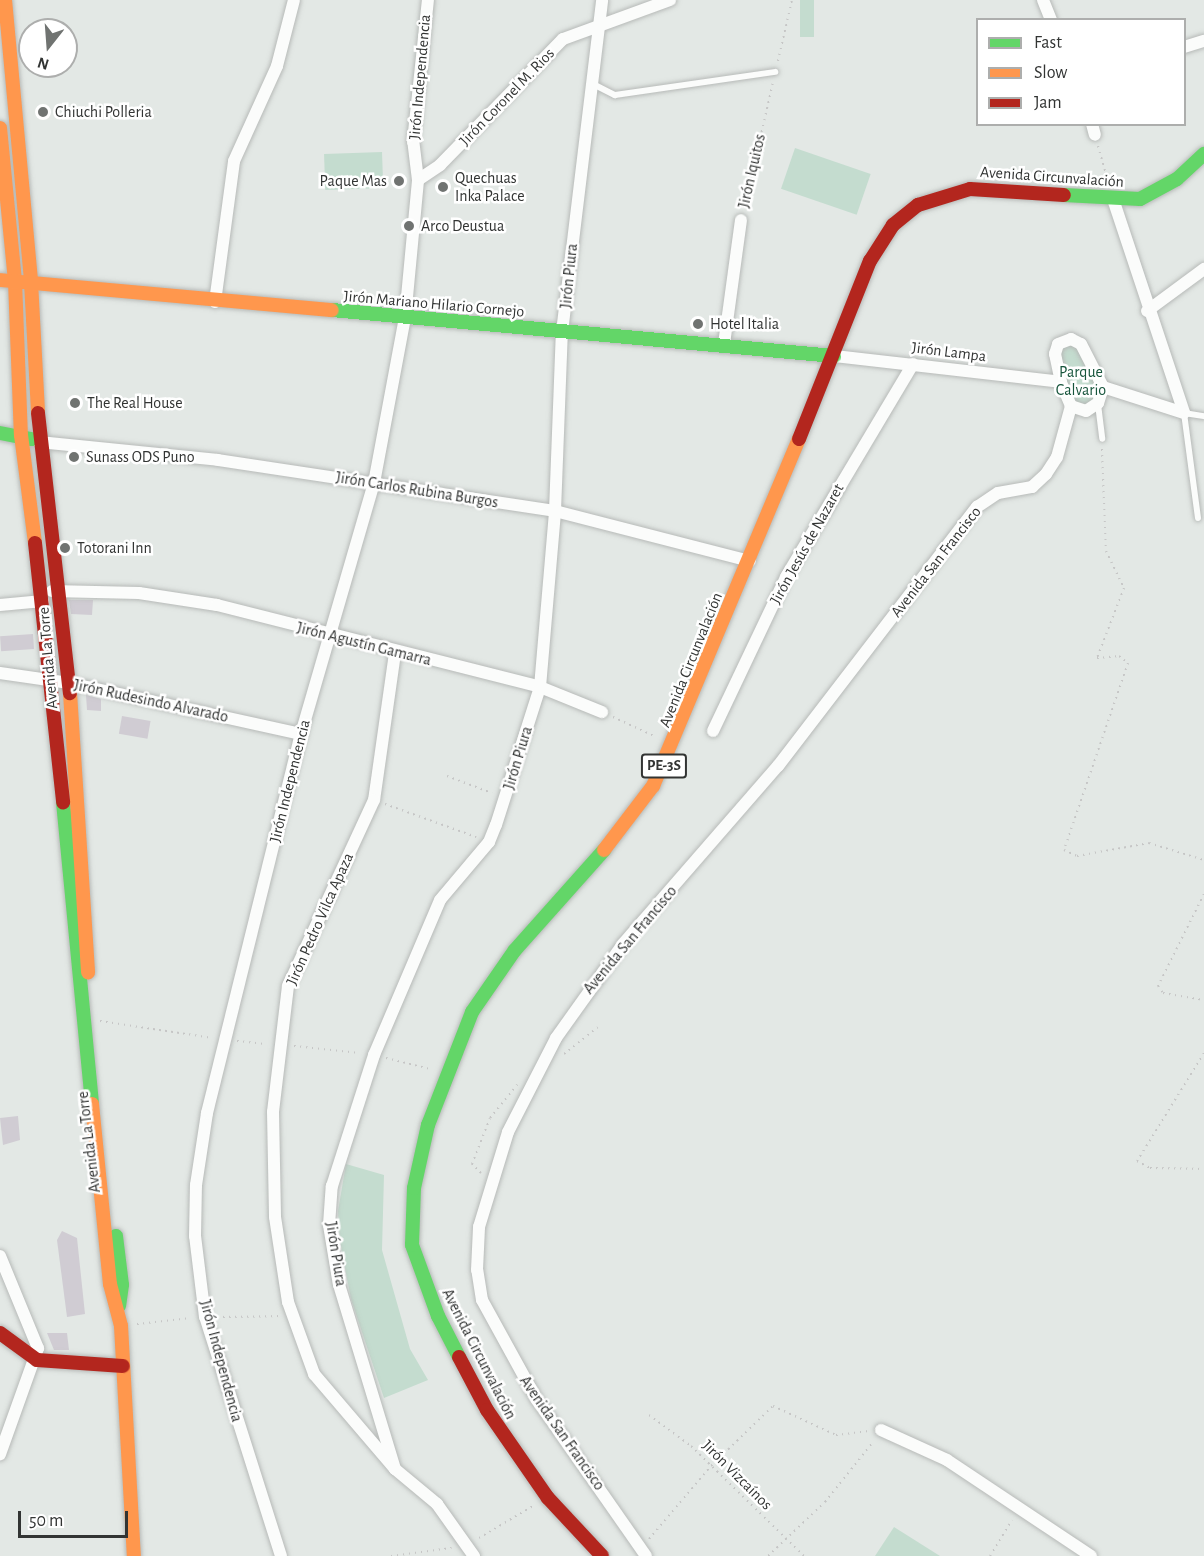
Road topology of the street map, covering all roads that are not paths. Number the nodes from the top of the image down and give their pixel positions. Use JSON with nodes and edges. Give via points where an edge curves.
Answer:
{"nodes":[{"id":1,"x":5,"y":0,"type":"edge"},
{"id":2,"x":294,"y":0,"type":"edge"},
{"id":3,"x":428,"y":0,"type":"edge"},
{"id":4,"x":602,"y":0,"type":"edge"},
{"id":5,"x":670,"y":0,"type":"edge"},
{"id":6,"x":1047,"y":1,"type":"edge"},
{"id":7,"x":1051,"y":18,"type":"edge"},
{"id":8,"x":599,"y":24,"type":"junction"},
{"id":9,"x":1204,"y":41,"type":"edge"},
{"id":10,"x":1186,"y":47,"type":"edge"},
{"id":11,"x":775,"y":72,"type":"road end"},
{"id":12,"x":590,"y":83,"type":"junction"},
{"id":13,"x":0,"y":128,"type":"edge"},
{"id":14,"x":1204,"y":154,"type":"edge"},
{"id":15,"x":418,"y":180,"type":"junction"},
{"id":16,"x":1113,"y":199,"type":"junction"},
{"id":17,"x":741,"y":220,"type":"road end"},
{"id":18,"x":1204,"y":269,"type":"edge"},
{"id":19,"x":0,"y":280,"type":"edge"},
{"id":20,"x":15,"y":281,"type":"junction"},
{"id":21,"x":32,"y":282,"type":"junction"},
{"id":22,"x":215,"y":302,"type":"junction"},
{"id":23,"x":1148,"y":311,"type":"junction"},
{"id":24,"x":405,"y":318,"type":"junction"},
{"id":25,"x":562,"y":332,"type":"junction"},
{"id":26,"x":724,"y":344,"type":"junction"},
{"id":27,"x":834,"y":356,"type":"junction"},
{"id":28,"x":913,"y":364,"type":"junction"},
{"id":29,"x":1061,"y":382,"type":"junction"},
{"id":30,"x":1103,"y":387,"type":"junction"},
{"id":31,"x":1098,"y":403,"type":"junction"},
{"id":32,"x":1071,"y":406,"type":"junction"},
{"id":33,"x":1184,"y":413,"type":"junction"},
{"id":34,"x":1204,"y":416,"type":"edge"},
{"id":35,"x":0,"y":433,"type":"edge"},
{"id":36,"x":21,"y":435,"type":"junction"},
{"id":37,"x":1102,"y":439,"type":"road end"},
{"id":38,"x":39,"y":441,"type":"junction"},
{"id":39,"x":374,"y":483,"type":"junction"},
{"id":40,"x":555,"y":511,"type":"junction"},
{"id":41,"x":1198,"y":518,"type":"dead end"},
{"id":42,"x":750,"y":561,"type":"junction"},
{"id":43,"x":59,"y":591,"type":"junction"},
{"id":44,"x":42,"y":596,"type":"junction"},
{"id":45,"x":0,"y":605,"type":"edge"},
{"id":46,"x":329,"y":636,"type":"junction"},
{"id":47,"x":395,"y":653,"type":"junction"},
{"id":48,"x":0,"y":673,"type":"edge"},
{"id":49,"x":48,"y":680,"type":"junction"},
{"id":50,"x":69,"y":683,"type":"junction"},
{"id":51,"x":540,"y":687,"type":"junction"},
{"id":52,"x":602,"y":712,"type":"road end"},
{"id":53,"x":713,"y":731,"type":"dead end"},
{"id":54,"x":301,"y":734,"type":"junction"},
{"id":55,"x":0,"y":1256,"type":"edge"},
{"id":56,"x":118,"y":1312,"type":"junction"},
{"id":57,"x":0,"y":1333,"type":"edge"},
{"id":58,"x":37,"y":1360,"type":"junction"},
{"id":59,"x":123,"y":1366,"type":"junction"},
{"id":60,"x":881,"y":1430,"type":"road end"},
{"id":61,"x":0,"y":1454,"type":"edge"},
{"id":62,"x":395,"y":1469,"type":"junction"},
{"id":63,"x":644,"y":1552,"type":"edge"},
{"id":64,"x":134,"y":1556,"type":"edge"},
{"id":65,"x":280,"y":1556,"type":"edge"},
{"id":66,"x":474,"y":1556,"type":"edge"},
{"id":67,"x":602,"y":1556,"type":"edge"},
{"id":68,"x":1091,"y":1556,"type":"edge"}],
"edges":[{"from":1,"to":21,"type":"main road","name":"Avenida La Torre"},
{"from":2,"to":22,"type":"street","via":[[277,66],[234,161]]},
{"from":3,"to":15,"type":"street","name":"Jirón Independencia","via":[[412,142]]},
{"from":4,"to":8,"type":"street","name":"Jirón Piura"},
{"from":5,"to":8,"type":"street","name":"Jirón Coronel M. Rios"},
{"from":6,"to":7,"type":"street"},
{"from":8,"to":12,"type":"street","name":"Jirón Piura"},
{"from":8,"to":15,"type":"street","name":"Jirón Coronel M. Rios","via":[[563,39],[440,165]]},
{"from":9,"to":10,"type":"street"},
{"from":11,"to":12,"type":"lane","via":[[615,95]]},
{"from":12,"to":25,"type":"street","name":"Jirón Piura"},
{"from":13,"to":20,"type":"main road","name":"Avenida La Torre"},
{"from":14,"to":16,"type":"main road","name":"Avenida Circunvalación","number":"PE-3S","via":[[1158,191],[1140,199]]},
{"from":15,"to":24,"type":"street","name":"Jirón Independencia"},
{"from":16,"to":23,"type":"street"},
{"from":16,"to":27,"type":"main road","name":"Avenida Circunvalación","number":"PE-3S","via":[[970,189],[918,205],[880,241]]},
{"from":17,"to":26,"type":"street","name":"Jirón Iquitos"},
{"from":18,"to":23,"type":"street"},
{"from":19,"to":20,"type":"main road"},
{"from":20,"to":21,"type":"main road"},
{"from":20,"to":36,"type":"main road","name":"Avenida La Torre"},
{"from":21,"to":22,"type":"main road","name":"Jirón Mariano Hilario Cornejo"},
{"from":21,"to":38,"type":"main road","name":"Avenida La Torre"},
{"from":22,"to":24,"type":"main road","name":"Jirón Mariano Hilario Cornejo"},
{"from":23,"to":33,"type":"street"},
{"from":24,"to":25,"type":"main road","name":"Jirón Mariano Hilario Cornejo"},
{"from":24,"to":39,"type":"street","name":"Jirón Independencia"},
{"from":25,"to":26,"type":"main road","name":"Jirón Mariano Hilario Cornejo"},
{"from":25,"to":40,"type":"street","name":"Jirón Piura"},
{"from":26,"to":27,"type":"main road","name":"Jirón Mariano Hilario Cornejo"},
{"from":27,"to":28,"type":"street","name":"Jirón Lampa"},
{"from":27,"to":42,"type":"main road","name":"Avenida Circunvalación","number":"PE-3S"},
{"from":28,"to":29,"type":"street","name":"Jirón Lampa"},
{"from":28,"to":53,"type":"street","name":"Jirón Jesús de Nazaret","via":[[786,577]]},
{"from":29,"to":30,"type":"street","via":[[1055,354],[1058,344],[1071,339],[1081,344]]},
{"from":29,"to":32,"type":"street"},
{"from":30,"to":31,"type":"street"},
{"from":30,"to":33,"type":"street"},
{"from":31,"to":32,"type":"street","via":[[1086,411]]},
{"from":31,"to":37,"type":"lane"},
{"from":32,"to":63,"type":"street","name":"Avenida San Francisco","via":[[1057,457],[1046,474],[1032,487],[998,494],[977,507],[778,766],[623,944],[556,1038],[508,1132],[478,1227],[477,1270],[482,1300],[537,1400]]},
{"from":33,"to":34,"type":"lane"},
{"from":33,"to":41,"type":"lane"},
{"from":35,"to":36,"type":"main road"},
{"from":36,"to":38,"type":"main road"},
{"from":36,"to":44,"type":"main road","name":"Avenida La Torre"},
{"from":38,"to":39,"type":"street","name":"Jirón Carlos Rubina Burgos","via":[[218,460]]},
{"from":38,"to":43,"type":"main road","name":"Avenida La Torre"},
{"from":39,"to":40,"type":"street","name":"Jirón Carlos Rubina Burgos"},
{"from":39,"to":46,"type":"street","name":"Jirón Independencia"},
{"from":40,"to":42,"type":"street","name":"Jirón Carlos Rubina Burgos"},
{"from":40,"to":51,"type":"street","name":"Jirón Piura"},
{"from":42,"to":67,"type":"main road","name":"Avenida Circunvalación","number":"PE-3S","via":[[674,746],[620,833],[515,950],[472,1012],[428,1125],[414,1188],[412,1245],[442,1325],[506,1440],[548,1498]]},
{"from":43,"to":44,"type":"street","name":"Jirón Agustín Gamarra"},
{"from":43,"to":46,"type":"street","name":"Jirón Agustín Gamarra","via":[[181,598]]},
{"from":43,"to":50,"type":"main road","name":"Avenida La Torre"},
{"from":44,"to":45,"type":"street","name":"Jirón Agustín Gamarra"},
{"from":44,"to":49,"type":"main road","name":"Avenida La Torre"},
{"from":46,"to":47,"type":"street","name":"Jirón Agustín Gamarra"},
{"from":46,"to":54,"type":"street","name":"Jirón Independencia"},
{"from":47,"to":51,"type":"street","name":"Jirón Agustín Gamarra"},
{"from":47,"to":62,"type":"street","name":"Jirón Pedro Vilca Apaza","via":[[374,800],[288,986],[273,1112],[273,1180],[288,1302],[310,1366]]},
{"from":48,"to":49,"type":"street","name":"Jirón Rudesindo Alvarado"},
{"from":49,"to":50,"type":"street","name":"Jirón Rudesindo Alvarado"},
{"from":49,"to":56,"type":"main road","name":"Avenida La Torre","via":[[110,1284]]},
{"from":50,"to":54,"type":"street","name":"Jirón Rudesindo Alvarado"},
{"from":50,"to":56,"type":"main road","name":"Avenida La Torre","via":[[92,1020],[122,1285]]},
{"from":51,"to":52,"type":"street","name":"Jirón Agustín Gamarra"},
{"from":51,"to":62,"type":"street","name":"Jirón Piura","via":[[489,842],[440,900],[374,1055],[332,1186],[329,1225],[338,1276]]},
{"from":54,"to":65,"type":"street","name":"Jirón Independencia","via":[[207,1113],[195,1216],[205,1317]]},
{"from":55,"to":58,"type":"street","via":[[37,1339]]},
{"from":56,"to":59,"type":"main road","name":"Avenida La Torre"},
{"from":57,"to":58,"type":"main road"},
{"from":58,"to":59,"type":"main road"},
{"from":58,"to":61,"type":"street"},
{"from":59,"to":64,"type":"main road","name":"Avenida La Torre"},
{"from":60,"to":68,"type":"street","via":[[947,1460]]},
{"from":62,"to":66,"type":"street","name":"Jirón Pedro Vilca Apaza","via":[[438,1504]]}]}
